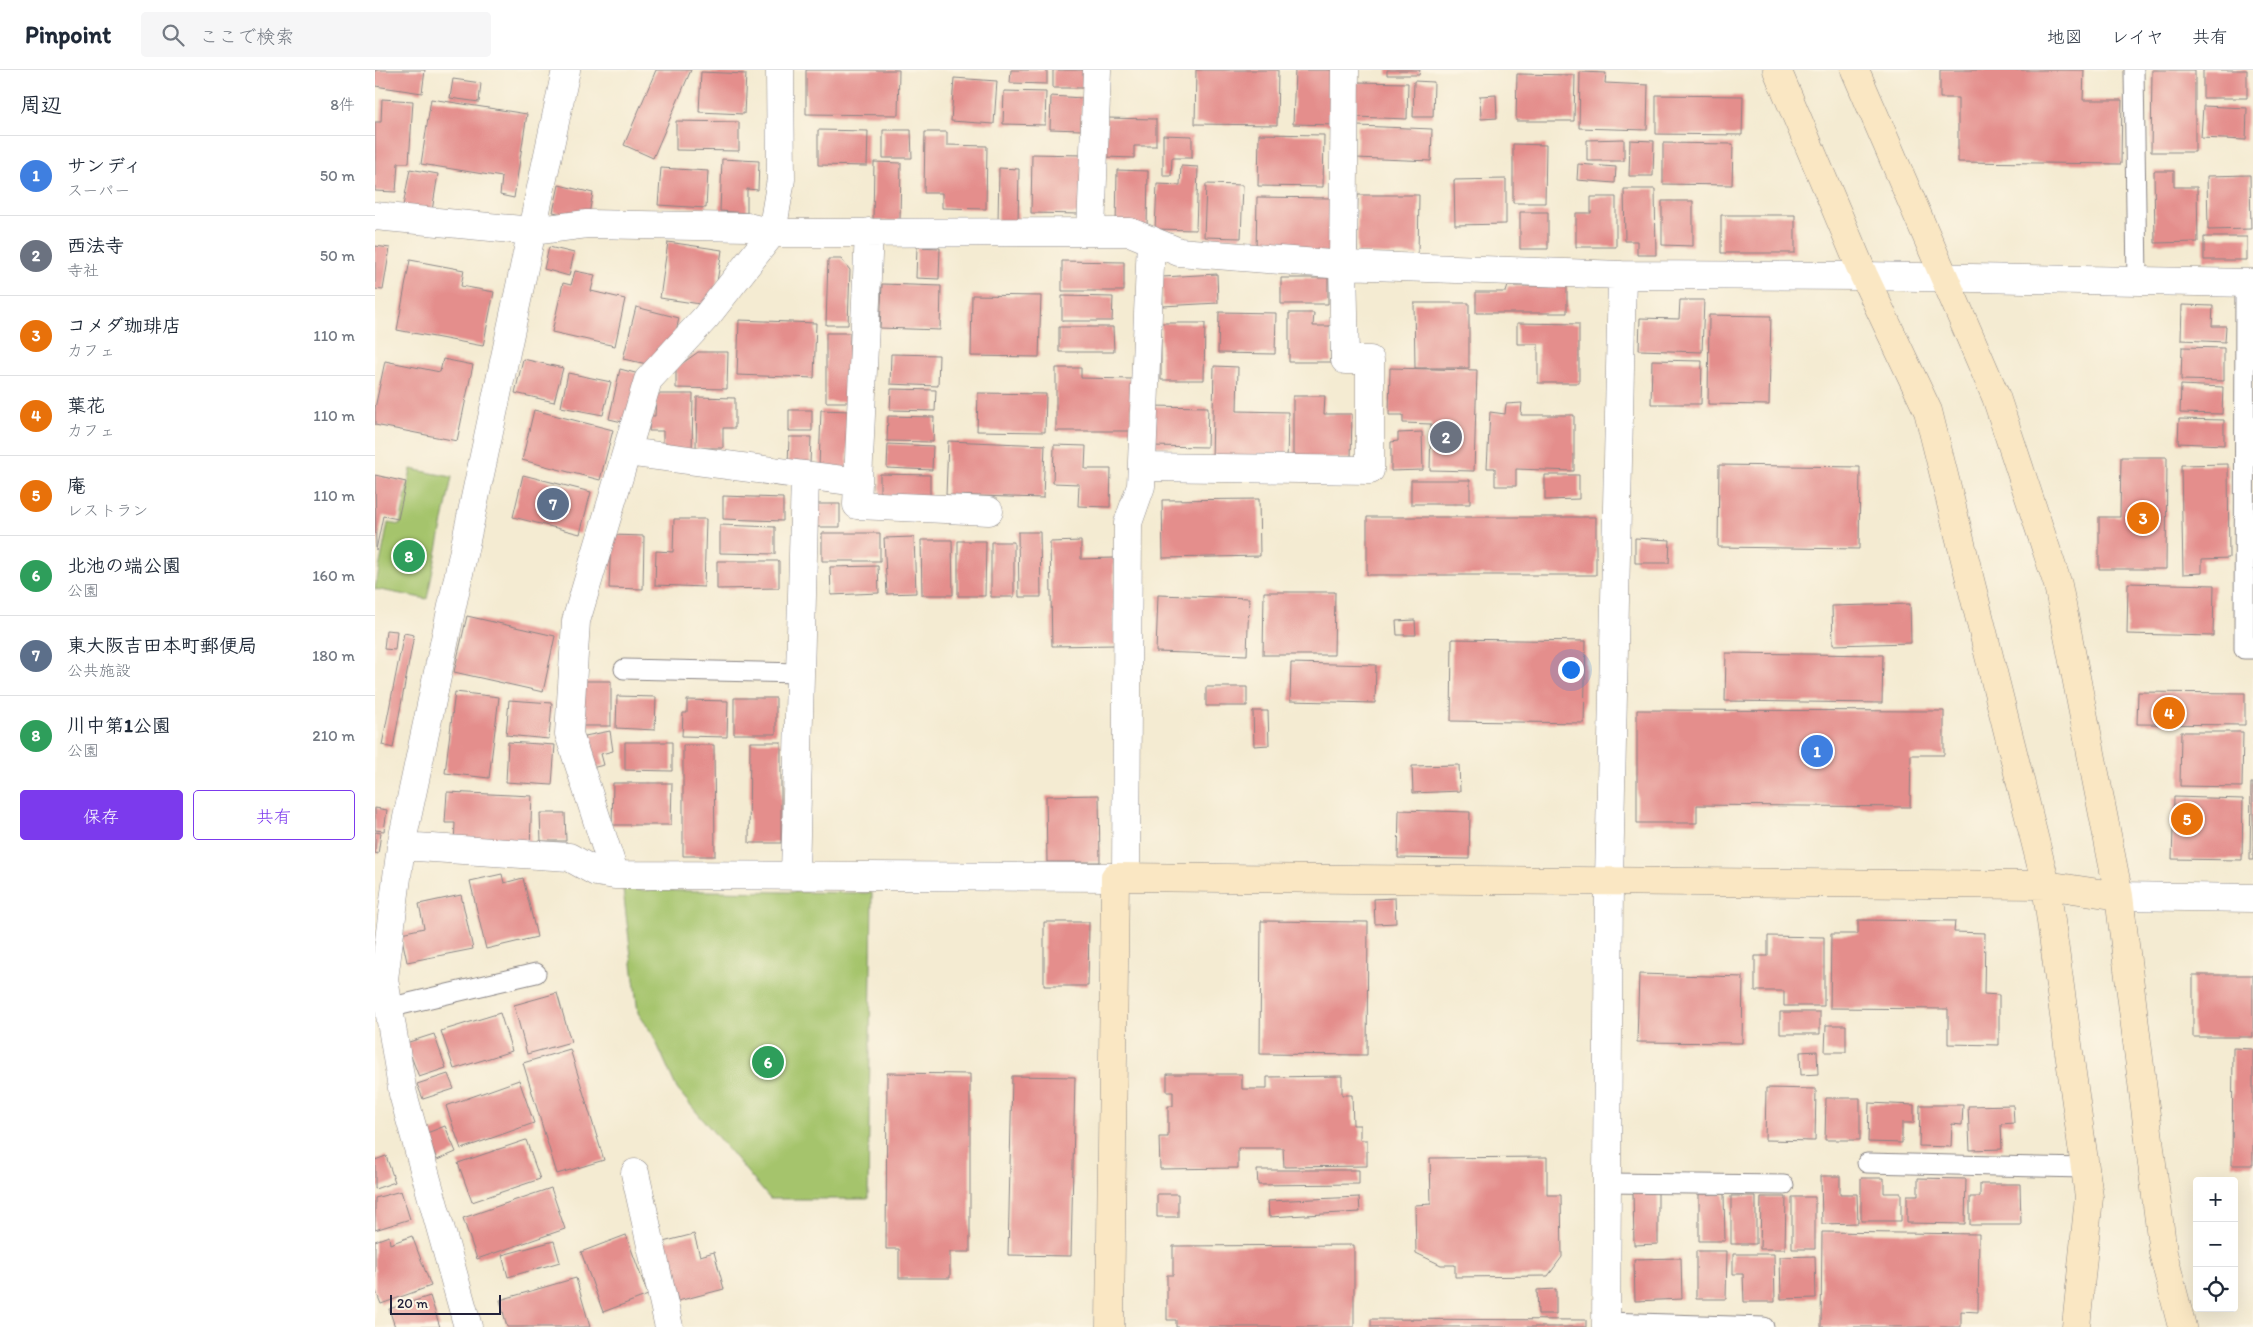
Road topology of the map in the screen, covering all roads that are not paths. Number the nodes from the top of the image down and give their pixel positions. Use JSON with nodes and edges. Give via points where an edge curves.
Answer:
{"nodes":[{"id":1,"x":566,"y":70,"type":"edge"},
{"id":2,"x":780,"y":70,"type":"edge"},
{"id":3,"x":1097,"y":70,"type":"edge"},
{"id":4,"x":1345,"y":70,"type":"edge"},
{"id":5,"x":1777,"y":70,"type":"edge"},
{"id":6,"x":1855,"y":70,"type":"edge"},
{"id":7,"x":2134,"y":70,"type":"edge"},
{"id":8,"x":375,"y":216,"type":"edge"},
{"id":9,"x":532,"y":231,"type":"junction"},
{"id":10,"x":869,"y":232,"type":"junction"},
{"id":11,"x":1091,"y":232,"type":"junction"},
{"id":12,"x":772,"y":233,"type":"junction"},
{"id":13,"x":1151,"y":240,"type":"junction"},
{"id":14,"x":1343,"y":264,"type":"junction"},
{"id":15,"x":1622,"y":275,"type":"junction"},
{"id":16,"x":1864,"y":276,"type":"junction"},
{"id":17,"x":1945,"y":279,"type":"junction"},
{"id":18,"x":2137,"y":281,"type":"junction"},
{"id":19,"x":2249,"y":283,"type":"edge"},
{"id":20,"x":2249,"y":439,"type":"edge"},
{"id":21,"x":627,"y":452,"type":"junction"},
{"id":22,"x":1142,"y":467,"type":"junction"},
{"id":23,"x":805,"y":475,"type":"junction"},
{"id":24,"x":858,"y":482,"type":"junction"},
{"id":25,"x":989,"y":511,"type":"dead end"},
{"id":26,"x":2253,"y":649,"type":"edge"},
{"id":27,"x":624,"y":669,"type":"dead end"},
{"id":28,"x":800,"y":672,"type":"junction"},
{"id":29,"x":401,"y":846,"type":"junction"},
{"id":30,"x":615,"y":875,"type":"junction"},
{"id":31,"x":795,"y":875,"type":"junction"},
{"id":32,"x":1120,"y":876,"type":"junction"},
{"id":33,"x":1609,"y":880,"type":"junction"},
{"id":34,"x":2046,"y":885,"type":"junction"},
{"id":35,"x":2119,"y":896,"type":"junction"},
{"id":36,"x":2253,"y":898,"type":"edge"},
{"id":37,"x":537,"y":973,"type":"dead end"},
{"id":38,"x":388,"y":1008,"type":"junction"},
{"id":39,"x":1867,"y":1163,"type":"dead end"},
{"id":40,"x":2085,"y":1168,"type":"junction"},
{"id":41,"x":635,"y":1173,"type":"dead end"},
{"id":42,"x":1607,"y":1182,"type":"junction"},
{"id":43,"x":1783,"y":1185,"type":"dead end"},
{"id":44,"x":1606,"y":1325,"type":"edge"},
{"id":45,"x":1764,"y":1326,"type":"edge"},
{"id":46,"x":468,"y":1327,"type":"edge"},
{"id":47,"x":669,"y":1327,"type":"edge"},
{"id":48,"x":1110,"y":1327,"type":"edge"},
{"id":49,"x":2076,"y":1327,"type":"edge"},
{"id":50,"x":2182,"y":1327,"type":"edge"}],
"edges":[{"from":1,"to":9,"type":"street"},
{"from":2,"to":12,"type":"street","via":[[781,179]]},
{"from":3,"to":11,"type":"street"},
{"from":4,"to":14,"type":"street"},
{"from":5,"to":16,"type":"street"},
{"from":6,"to":17,"type":"street"},
{"from":7,"to":18,"type":"lane"},
{"from":8,"to":9,"type":"street"},
{"from":9,"to":12,"type":"street","via":[[587,224],[748,227]]},
{"from":9,"to":29,"type":"street"},
{"from":10,"to":11,"type":"street"},
{"from":10,"to":12,"type":"street"},
{"from":10,"to":24,"type":"street"},
{"from":11,"to":13,"type":"street","via":[[1130,232]]},
{"from":12,"to":21,"type":"street","via":[[706,317],[648,380]]},
{"from":13,"to":14,"type":"street","via":[[1179,252]]},
{"from":13,"to":22,"type":"street"},
{"from":14,"to":15,"type":"street"},
{"from":14,"to":22,"type":"street","via":[[1345,360],[1370,360],[1370,470]]},
{"from":15,"to":16,"type":"street"},
{"from":15,"to":33,"type":"street"},
{"from":16,"to":17,"type":"street"},
{"from":16,"to":34,"type":"street","via":[[1927,411]]},
{"from":17,"to":18,"type":"street"},
{"from":17,"to":35,"type":"street","via":[[1996,398],[2058,585]]},
{"from":18,"to":19,"type":"street"},
{"from":19,"to":20,"type":"lane"},
{"from":20,"to":26,"type":"lane","via":[[2244,649]]},
{"from":21,"to":23,"type":"street"},
{"from":21,"to":30,"type":"street","via":[[576,621],[569,734]]},
{"from":22,"to":32,"type":"street","via":[[1141,486],[1128,523]]},
{"from":23,"to":24,"type":"street"},
{"from":23,"to":28,"type":"street"},
{"from":24,"to":25,"type":"street","via":[[857,505]]},
{"from":27,"to":28,"type":"lane"},
{"from":28,"to":31,"type":"street"},
{"from":29,"to":30,"type":"street","via":[[569,857],[596,872]]},
{"from":29,"to":38,"type":"street","via":[[384,979]]},
{"from":30,"to":31,"type":"street"},
{"from":31,"to":32,"type":"street"},
{"from":32,"to":33,"type":"street"},
{"from":32,"to":48,"type":"street"},
{"from":33,"to":34,"type":"street"},
{"from":33,"to":42,"type":"street"},
{"from":34,"to":35,"type":"street"},
{"from":34,"to":40,"type":"street"},
{"from":35,"to":36,"type":"street"},
{"from":35,"to":50,"type":"street","via":[[2163,1253]]},
{"from":37,"to":38,"type":"lane"},
{"from":38,"to":46,"type":"street","via":[[403,1094]]},
{"from":39,"to":40,"type":"lane"},
{"from":40,"to":49,"type":"street","via":[[2089,1197]]},
{"from":41,"to":47,"type":"street"},
{"from":42,"to":43,"type":"lane"},
{"from":42,"to":44,"type":"street"},
{"from":44,"to":45,"type":"lane"}]}
